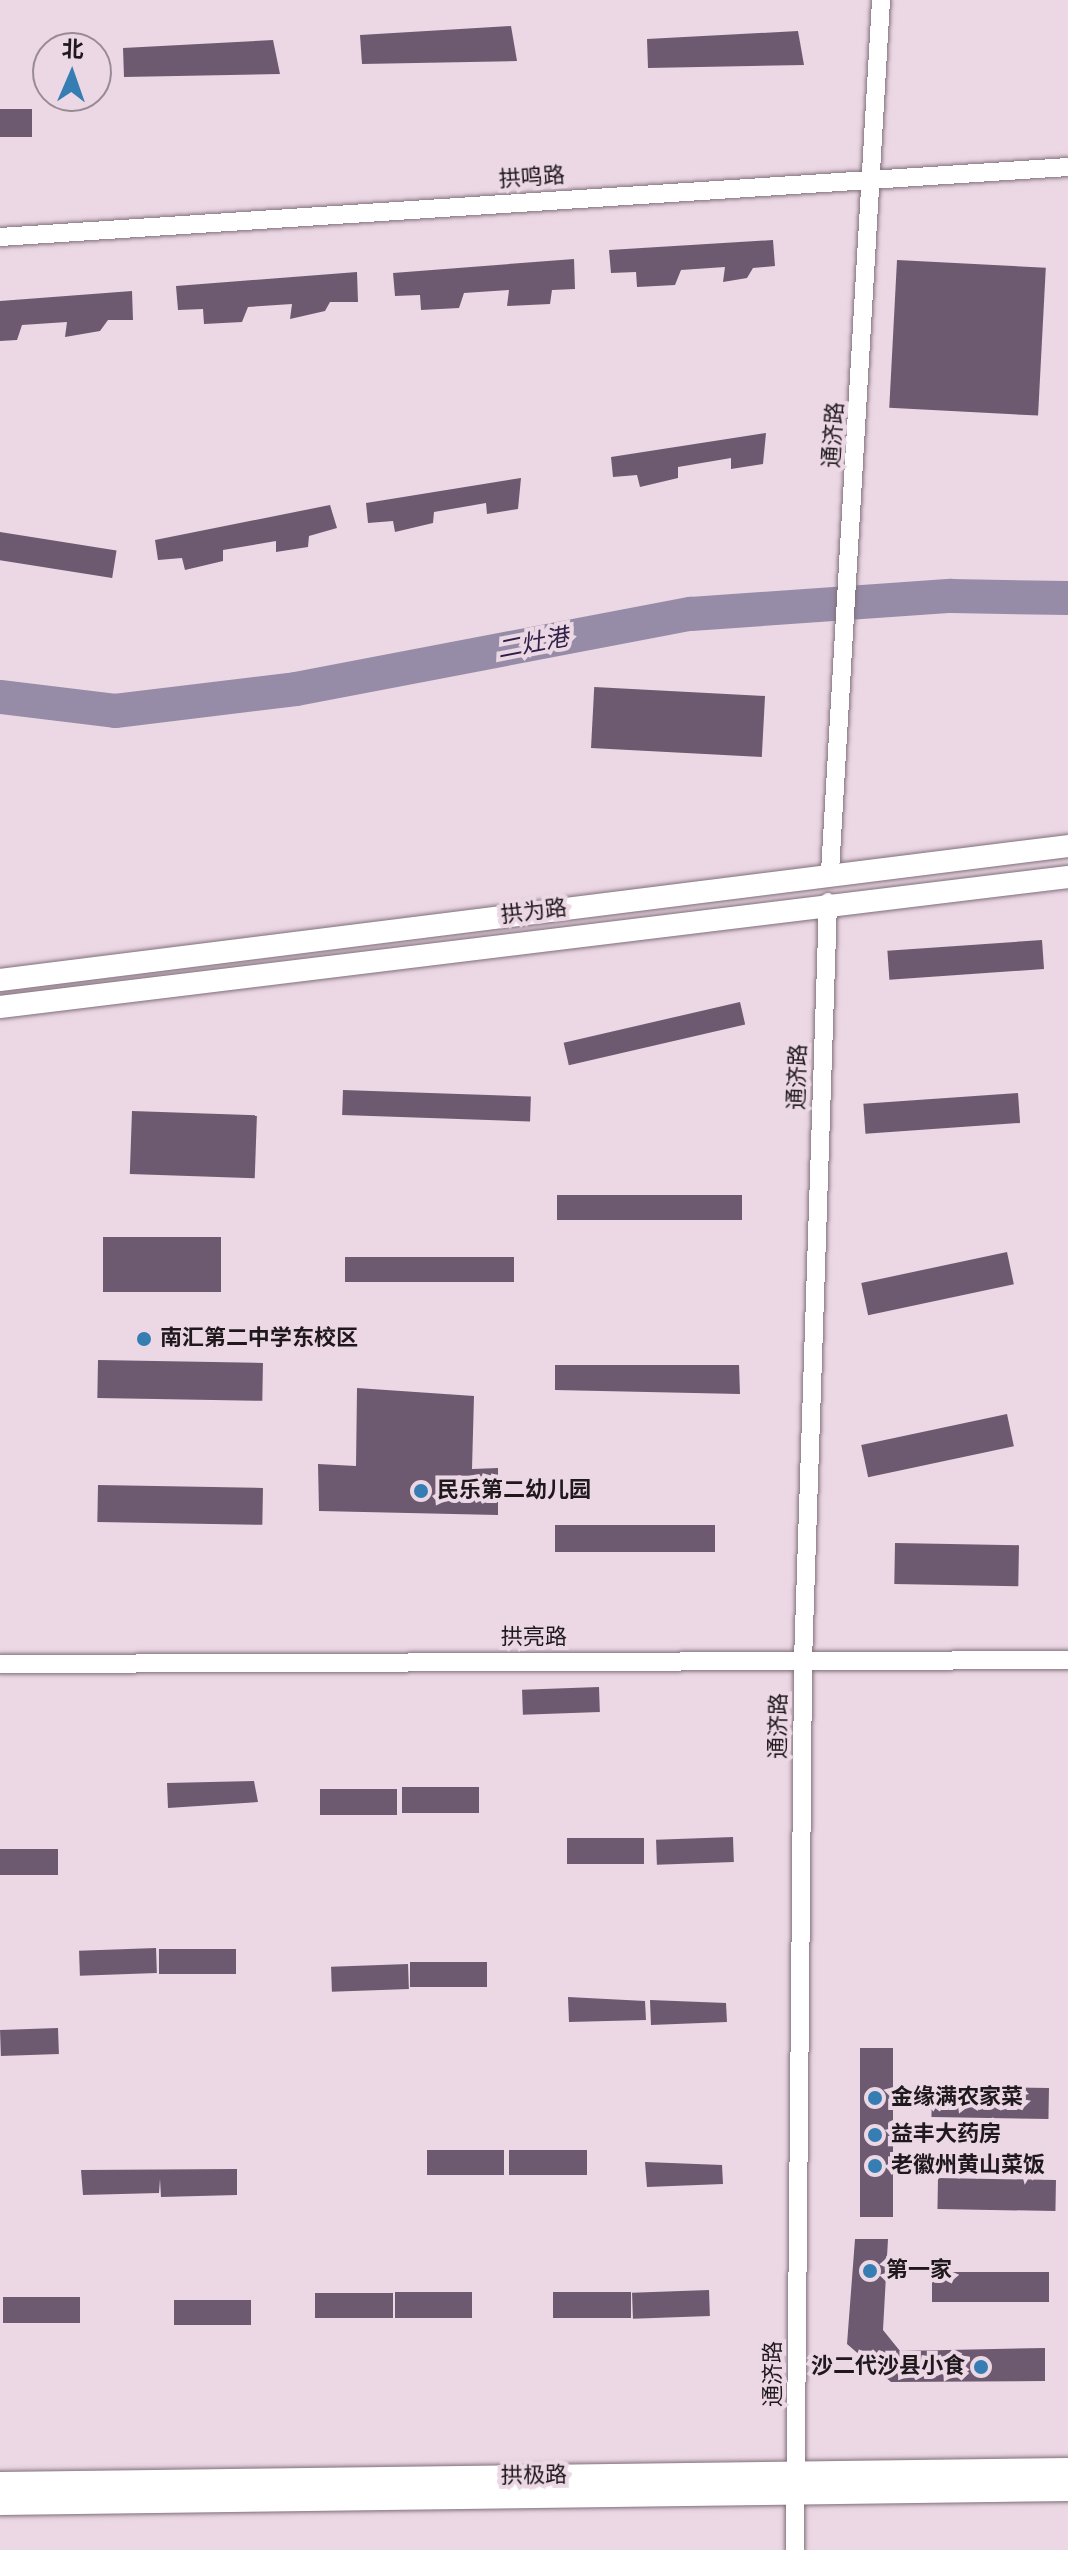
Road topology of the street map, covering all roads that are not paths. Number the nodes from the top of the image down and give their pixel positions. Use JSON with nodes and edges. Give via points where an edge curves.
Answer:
{"nodes":[{"id":1,"x":881,"y":0,"type":"edge"},
{"id":2,"x":1068,"y":167,"type":"edge"},
{"id":3,"x":874,"y":178,"type":"junction"},
{"id":4,"x":0,"y":237,"type":"edge"},
{"id":5,"x":1068,"y":846,"type":"edge"},
{"id":6,"x":830,"y":872,"type":"junction"},
{"id":7,"x":1068,"y":877,"type":"edge"},
{"id":8,"x":828,"y":902,"type":"junction"},
{"id":9,"x":0,"y":980,"type":"edge"},
{"id":10,"x":0,"y":1007,"type":"edge"},
{"id":11,"x":1068,"y":1660,"type":"edge"},
{"id":12,"x":803,"y":1661,"type":"junction"},
{"id":13,"x":0,"y":1664,"type":"edge"},
{"id":14,"x":1068,"y":2469,"type":"edge"},
{"id":15,"x":0,"y":2483,"type":"edge"},
{"id":16,"x":797,"y":2483,"type":"junction"},
{"id":17,"x":1068,"y":2490,"type":"edge"},
{"id":18,"x":0,"y":2504,"type":"edge"},
{"id":19,"x":795,"y":2550,"type":"edge"}],
"edges":[{"from":1,"to":3,"type":"street","name":"通济路"},
{"from":2,"to":3,"type":"street","name":"拱鸣路"},
{"from":3,"to":4,"type":"street","name":"拱鸣路"},
{"from":3,"to":6,"type":"street","name":"通济路"},
{"from":5,"to":6,"type":"main road","name":"拱为路"},
{"from":6,"to":9,"type":"main road","name":"拱为路"},
{"from":7,"to":8,"type":"main road","name":"拱为路"},
{"from":8,"to":10,"type":"main road","name":"拱为路"},
{"from":8,"to":12,"type":"street","name":"通济路"},
{"from":11,"to":12,"type":"street","name":"拱亮路"},
{"from":12,"to":13,"type":"street","name":"拱亮路"},
{"from":12,"to":16,"type":"street","name":"通济路"},
{"from":14,"to":16,"type":"main road","name":"拱极路"},
{"from":15,"to":16,"type":"main road","name":"拱极路"},
{"from":16,"to":17,"type":"main road","name":"拱极路"},
{"from":16,"to":18,"type":"main road","name":"拱极路"},
{"from":16,"to":19,"type":"street","name":"通济路"}]}
